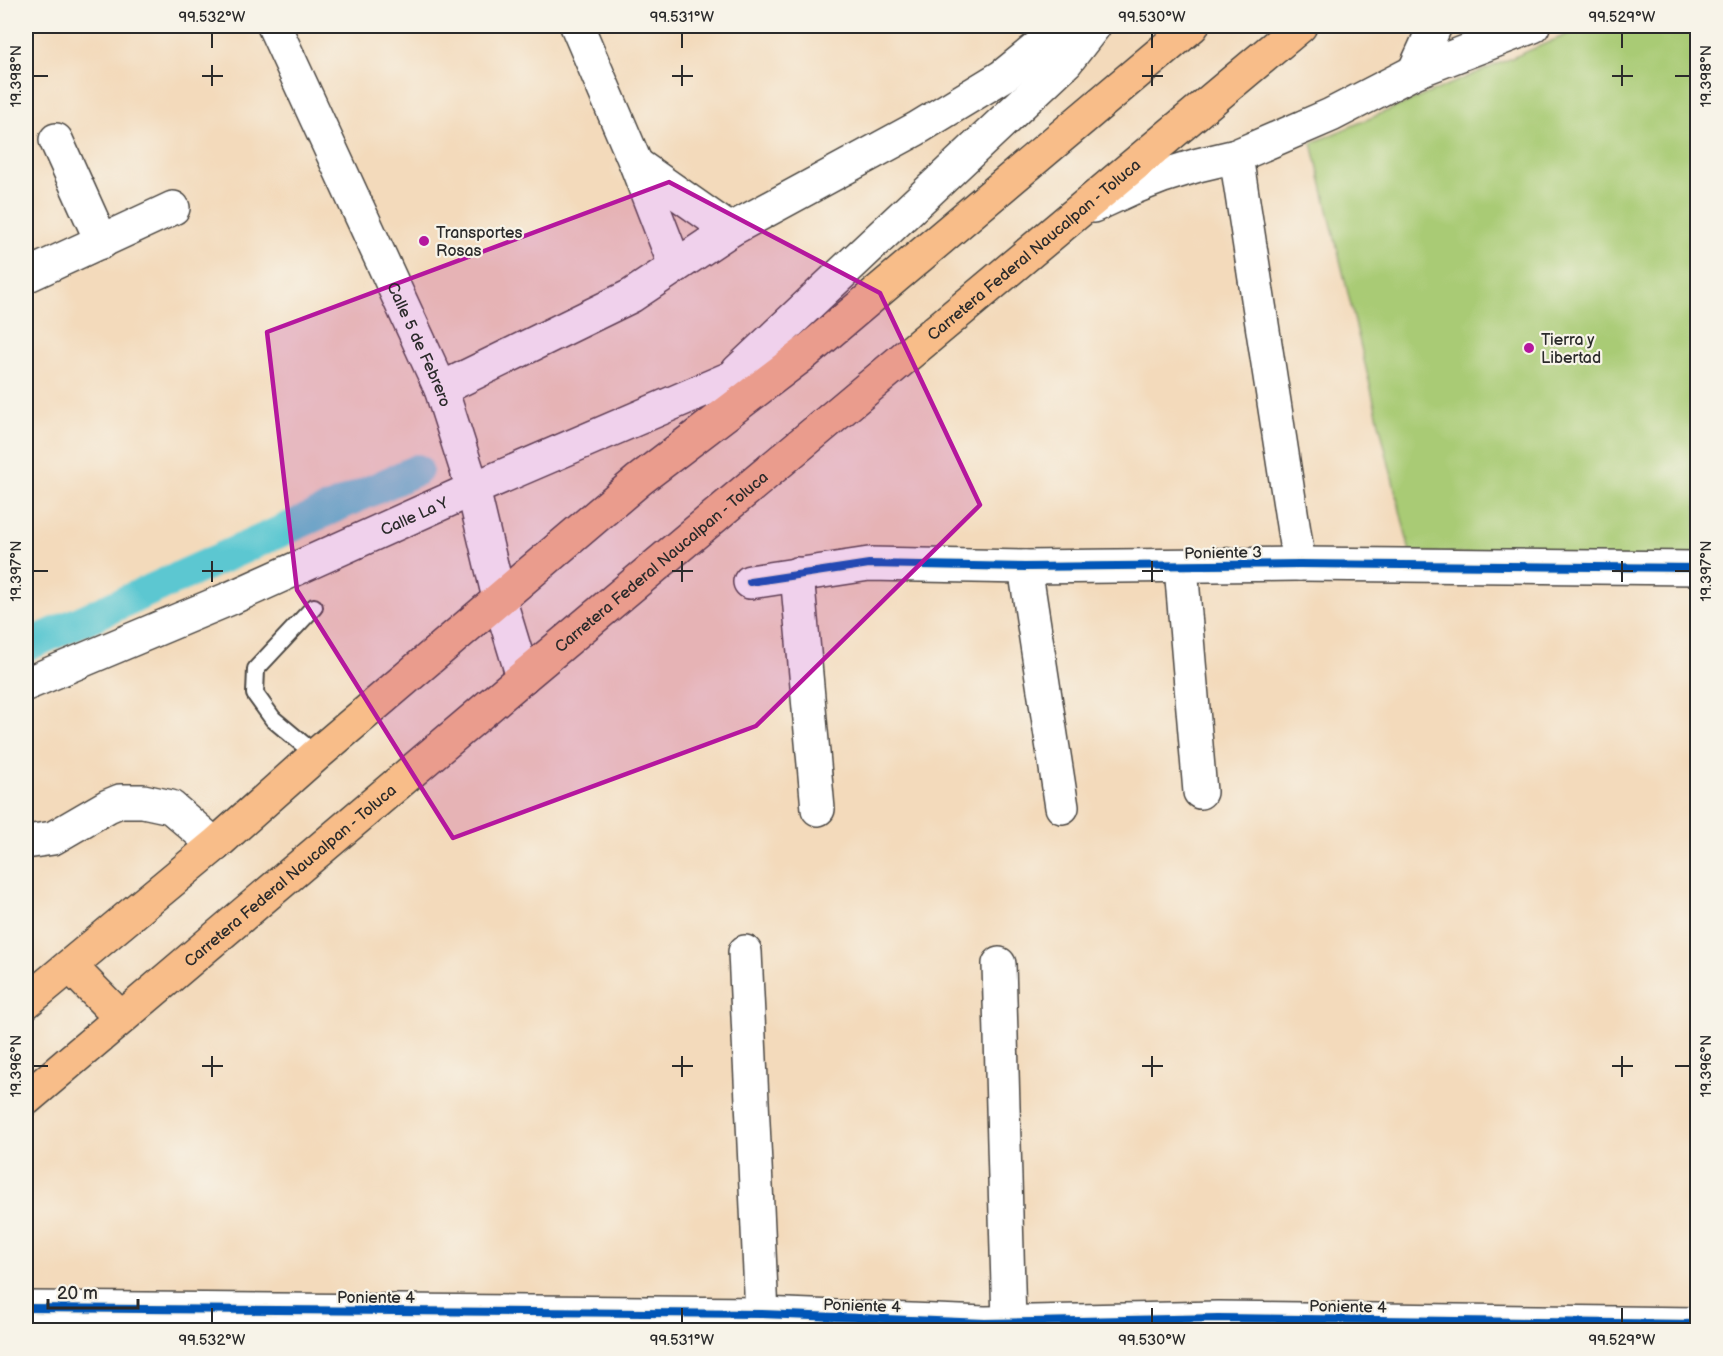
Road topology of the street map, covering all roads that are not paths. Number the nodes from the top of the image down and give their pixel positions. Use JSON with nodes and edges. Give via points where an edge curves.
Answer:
{"nodes":[{"id":1,"x":274,"y":26,"type":"edge"},
{"id":2,"x":577,"y":26,"type":"edge"},
{"id":3,"x":1064,"y":26,"type":"edge"},
{"id":4,"x":1094,"y":26,"type":"edge"},
{"id":5,"x":1192,"y":26,"type":"edge"},
{"id":6,"x":1300,"y":26,"type":"edge"},
{"id":7,"x":1435,"y":26,"type":"edge"},
{"id":8,"x":1533,"y":26,"type":"edge"},
{"id":9,"x":1414,"y":72,"type":"junction"},
{"id":10,"x":56,"y":140,"type":"dead end"},
{"id":11,"x":1236,"y":156,"type":"junction"},
{"id":12,"x":636,"y":164,"type":"junction"},
{"id":13,"x":173,"y":208,"type":"dead end"},
{"id":14,"x":1068,"y":220,"type":"junction"},
{"id":15,"x":730,"y":230,"type":"junction"},
{"id":16,"x":102,"y":242,"type":"junction"},
{"id":17,"x":675,"y":265,"type":"junction"},
{"id":18,"x":26,"y":276,"type":"edge"},
{"id":19,"x":804,"y":354,"type":"junction"},
{"id":20,"x":731,"y":378,"type":"junction"},
{"id":21,"x":444,"y":398,"type":"junction"},
{"id":22,"x":469,"y":474,"type":"junction"},
{"id":23,"x":639,"y":480,"type":"junction"},
{"id":24,"x":1299,"y":564,"type":"junction"},
{"id":25,"x":1025,"y":567,"type":"junction"},
{"id":26,"x":1181,"y":567,"type":"junction"},
{"id":27,"x":1698,"y":568,"type":"edge"},
{"id":28,"x":797,"y":574,"type":"junction"},
{"id":29,"x":750,"y":582,"type":"dead end"},
{"id":30,"x":499,"y":598,"type":"junction"},
{"id":31,"x":314,"y":607,"type":"dead end"},
{"id":32,"x":523,"y":677,"type":"junction"},
{"id":33,"x":26,"y":684,"type":"edge"},
{"id":34,"x":316,"y":755,"type":"junction"},
{"id":35,"x":1200,"y":792,"type":"dead end"},
{"id":36,"x":1062,"y":807,"type":"dead end"},
{"id":37,"x":818,"y":809,"type":"dead end"},
{"id":38,"x":26,"y":842,"type":"edge"},
{"id":39,"x":215,"y":845,"type":"junction"},
{"id":40,"x":745,"y":952,"type":"dead end"},
{"id":41,"x":999,"y":964,"type":"dead end"},
{"id":42,"x":70,"y":966,"type":"junction"},
{"id":43,"x":26,"y":1002,"type":"edge"},
{"id":44,"x":121,"y":1018,"type":"junction"},
{"id":45,"x":26,"y":1099,"type":"edge"},
{"id":46,"x":762,"y":1314,"type":"junction"},
{"id":47,"x":40,"y":1316,"type":"edge"},
{"id":48,"x":874,"y":1324,"type":"edge"},
{"id":49,"x":1698,"y":1324,"type":"edge"},
{"id":50,"x":993,"y":1325,"type":"edge"},
{"id":51,"x":1060,"y":1326,"type":"edge"}],
"edges":[{"from":1,"to":21,"type":"street","name":"Calle 5 de Febrero"},
{"from":2,"to":12,"type":"street"},
{"from":3,"to":15,"type":"street","via":[[1003,76],[926,123]]},
{"from":4,"to":20,"type":"street","via":[[1066,62]]},
{"from":5,"to":19,"type":"main road"},
{"from":6,"to":14,"type":"main road","name":"Carretera Federal Naucalpan - Toluca"},
{"from":7,"to":9,"type":"street"},
{"from":8,"to":9,"type":"street"},
{"from":9,"to":11,"type":"street","via":[[1331,115]]},
{"from":10,"to":16,"type":"street"},
{"from":11,"to":14,"type":"street","via":[[1141,184]]},
{"from":11,"to":24,"type":"street"},
{"from":12,"to":15,"type":"street"},
{"from":12,"to":17,"type":"street"},
{"from":13,"to":16,"type":"street"},
{"from":14,"to":32,"type":"main road","name":"Carretera Federal Naucalpan - Toluca"},
{"from":15,"to":17,"type":"street"},
{"from":16,"to":18,"type":"street"},
{"from":17,"to":21,"type":"street","via":[[631,296]]},
{"from":19,"to":20,"type":"street","name":"Calle La Y"},
{"from":19,"to":23,"type":"main road"},
{"from":20,"to":22,"type":"street","name":"Calle La Y"},
{"from":20,"to":23,"type":"street"},
{"from":21,"to":22,"type":"street","name":"Calle 5 de Febrero"},
{"from":22,"to":30,"type":"street","name":"Calle 5 de Febrero"},
{"from":22,"to":33,"type":"street","name":"Calle La Y","via":[[231,598]]},
{"from":23,"to":30,"type":"main road"},
{"from":24,"to":26,"type":"street","name":"Poniente 3"},
{"from":24,"to":27,"type":"street","name":"Poniente 3"},
{"from":25,"to":26,"type":"street","name":"Poniente 3"},
{"from":25,"to":28,"type":"street","name":"Poniente 3","via":[[869,564]]},
{"from":25,"to":36,"type":"street"},
{"from":26,"to":35,"type":"street"},
{"from":28,"to":29,"type":"street","name":"Poniente 3"},
{"from":28,"to":37,"type":"street"},
{"from":30,"to":32,"type":"street","name":"Calle 5 de Febrero"},
{"from":30,"to":34,"type":"main road"},
{"from":31,"to":34,"type":"lane","via":[[256,669],[255,694],[273,719]]},
{"from":32,"to":44,"type":"main road","name":"Carretera Federal Naucalpan - Toluca"},
{"from":34,"to":39,"type":"main road"},
{"from":38,"to":39,"type":"street","via":[[53,838],[120,801],[143,801],[171,807]]},
{"from":39,"to":42,"type":"main road"},
{"from":40,"to":46,"type":"street"},
{"from":41,"to":50,"type":"street"},
{"from":42,"to":43,"type":"main road"},
{"from":42,"to":44,"type":"main road"},
{"from":44,"to":45,"type":"main road","name":"Carretera Federal Naucalpan - Toluca"},
{"from":46,"to":47,"type":"street","name":"Poniente 4"},
{"from":46,"to":48,"type":"street","name":"Poniente 4"},
{"from":48,"to":50,"type":"street","name":"Poniente 4"},
{"from":49,"to":51,"type":"street","name":"Poniente 4","via":[[1218,1318]]},
{"from":50,"to":51,"type":"street","name":"Poniente 4"}]}
